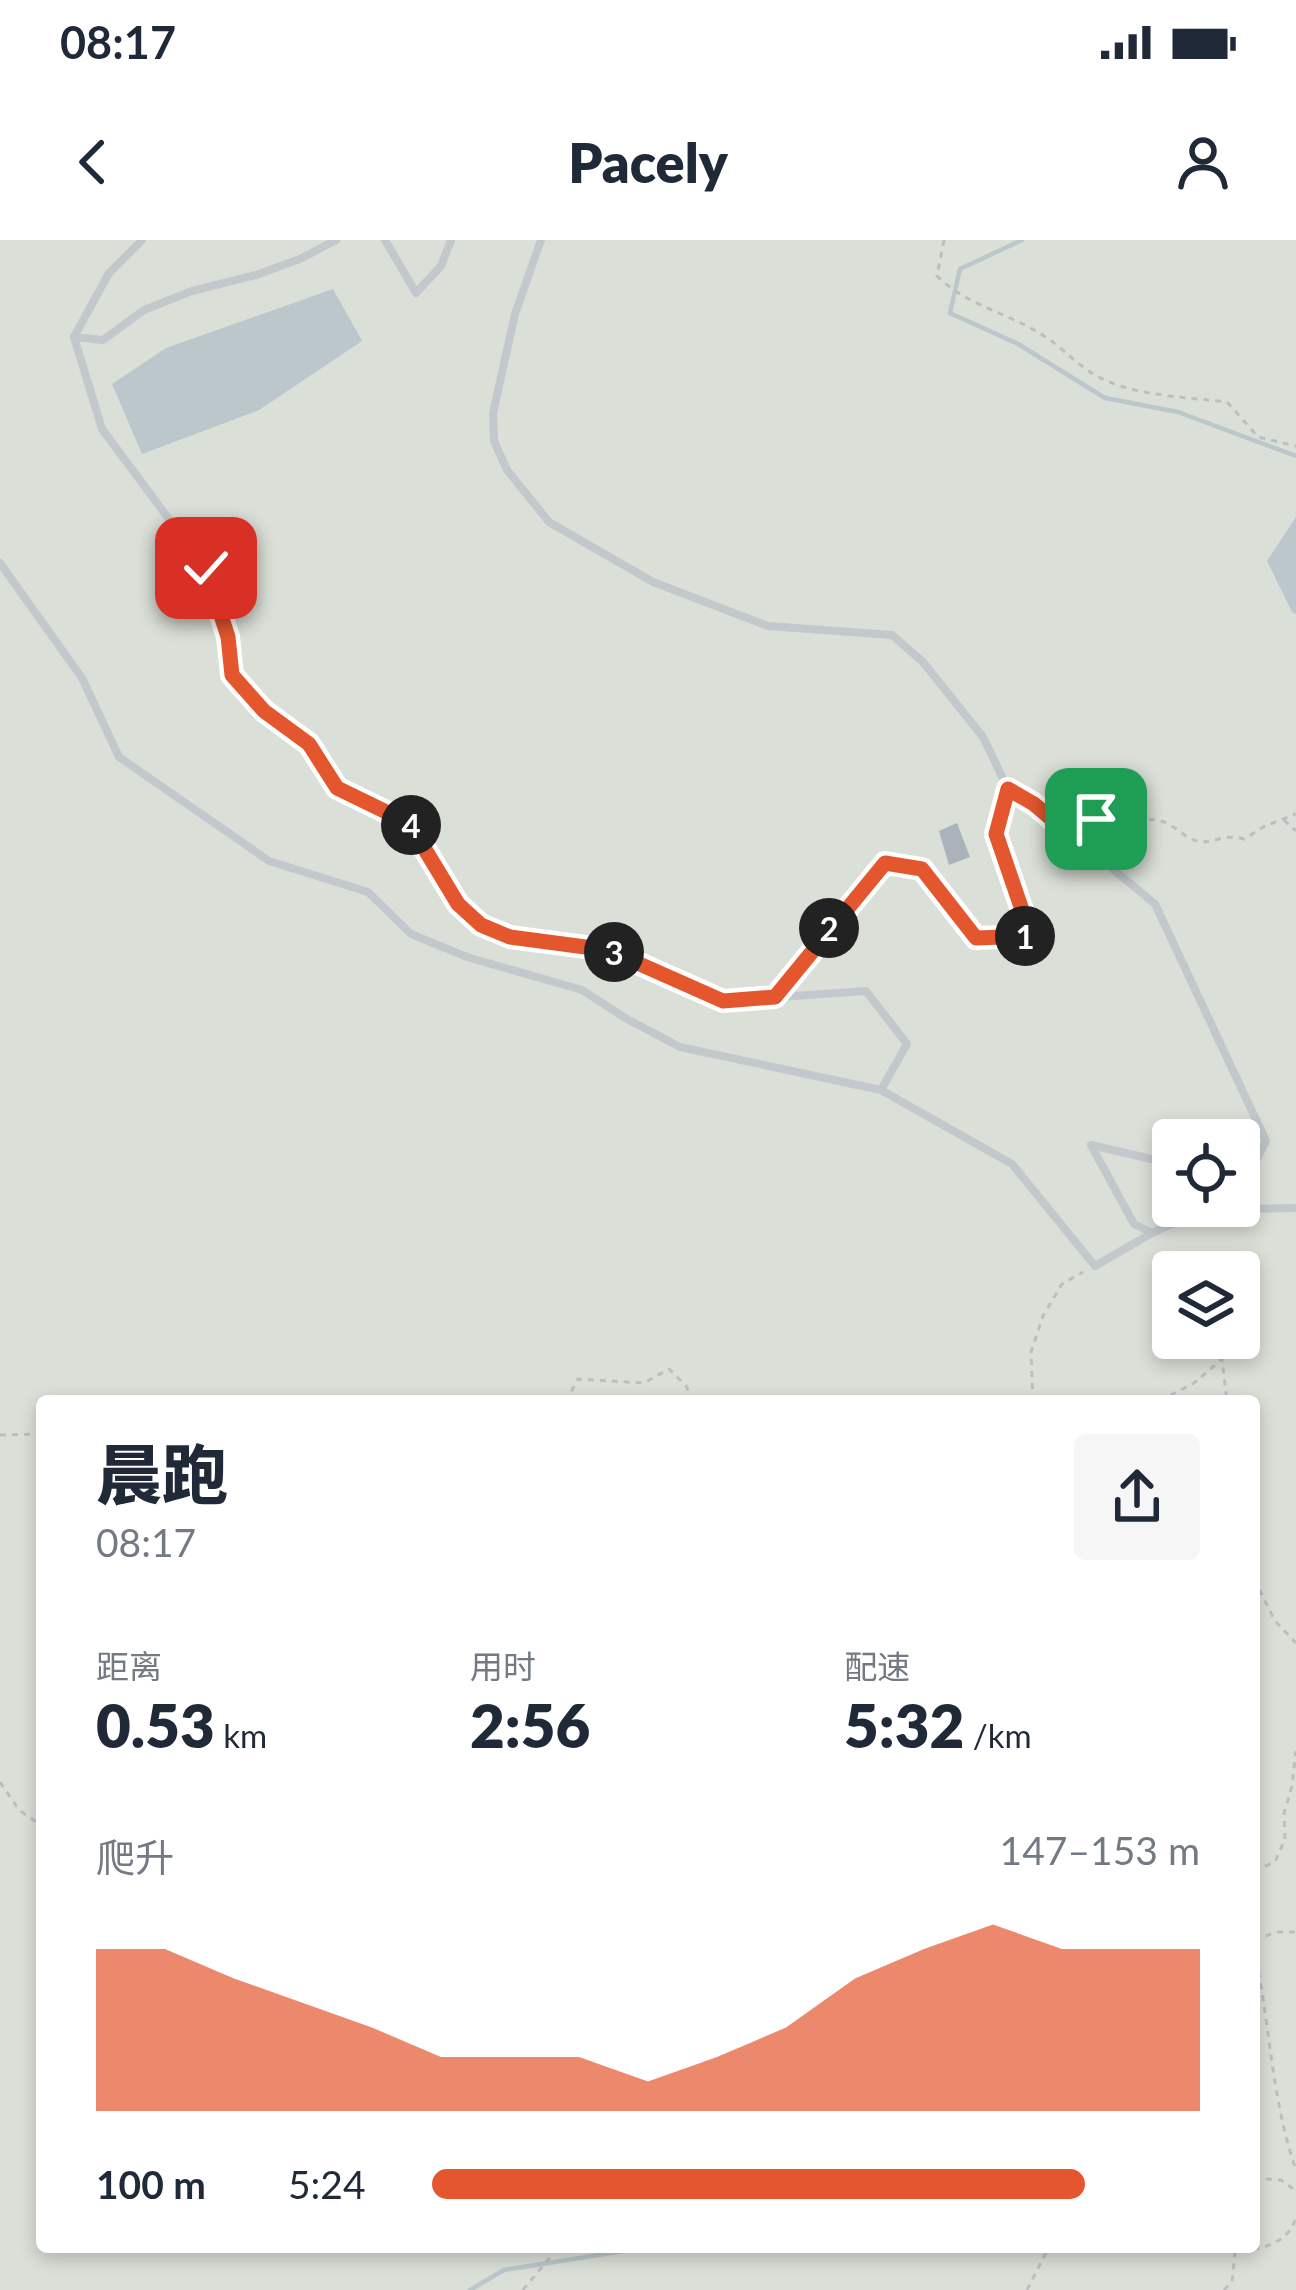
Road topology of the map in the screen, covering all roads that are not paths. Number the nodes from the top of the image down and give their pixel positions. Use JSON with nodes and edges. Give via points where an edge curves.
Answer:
{"nodes":[{"id":1,"x":142,"y":240,"type":"edge"},
{"id":2,"x":336,"y":240,"type":"edge"},
{"id":3,"x":385,"y":240,"type":"edge"},
{"id":4,"x":452,"y":240,"type":"edge"},
{"id":5,"x":542,"y":240,"type":"edge"},
{"id":6,"x":74,"y":337,"type":"junction"},
{"id":7,"x":0,"y":563,"type":"edge"},
{"id":8,"x":1008,"y":789,"type":"junction"},
{"id":9,"x":775,"y":997,"type":"junction"},
{"id":10,"x":880,"y":1090,"type":"junction"},
{"id":11,"x":1256,"y":1119,"type":"edge"},
{"id":12,"x":1152,"y":1159,"type":"edge"},
{"id":13,"x":1296,"y":1208,"type":"edge"},
{"id":14,"x":1152,"y":1233,"type":"junction"}],
"edges":[{"from":1,"to":6,"type":"lane","via":[[109,273]]},
{"from":2,"to":6,"type":"lane","via":[[144,310],[103,340]]},
{"from":3,"to":4,"type":"lane","via":[[416,293]]},
{"from":5,"to":8,"type":"lane","via":[[514,314],[493,413],[507,470],[549,522],[653,582],[768,626],[892,634],[983,737]]},
{"from":6,"to":9,"type":"lane","via":[[102,429],[206,568],[232,675],[309,744],[337,788],[409,823],[458,904],[510,937],[608,950],[723,1001]]},
{"from":7,"to":10,"type":"lane","via":[[82,678],[119,757],[269,861],[368,892],[411,934],[582,990],[680,1047]]},
{"from":8,"to":9,"type":"lane","via":[[996,834],[1031,936],[976,938],[922,869],[885,863]]},
{"from":8,"to":11,"type":"lane","via":[[1155,904]]},
{"from":9,"to":10,"type":"lane","via":[[866,991],[907,1044]]},
{"from":10,"to":14,"type":"lane","via":[[1012,1164],[1095,1266]]},
{"from":12,"to":14,"type":"lane","via":[[1091,1145],[1134,1224]]},
{"from":13,"to":14,"type":"lane","via":[[1203,1210]]}]}
